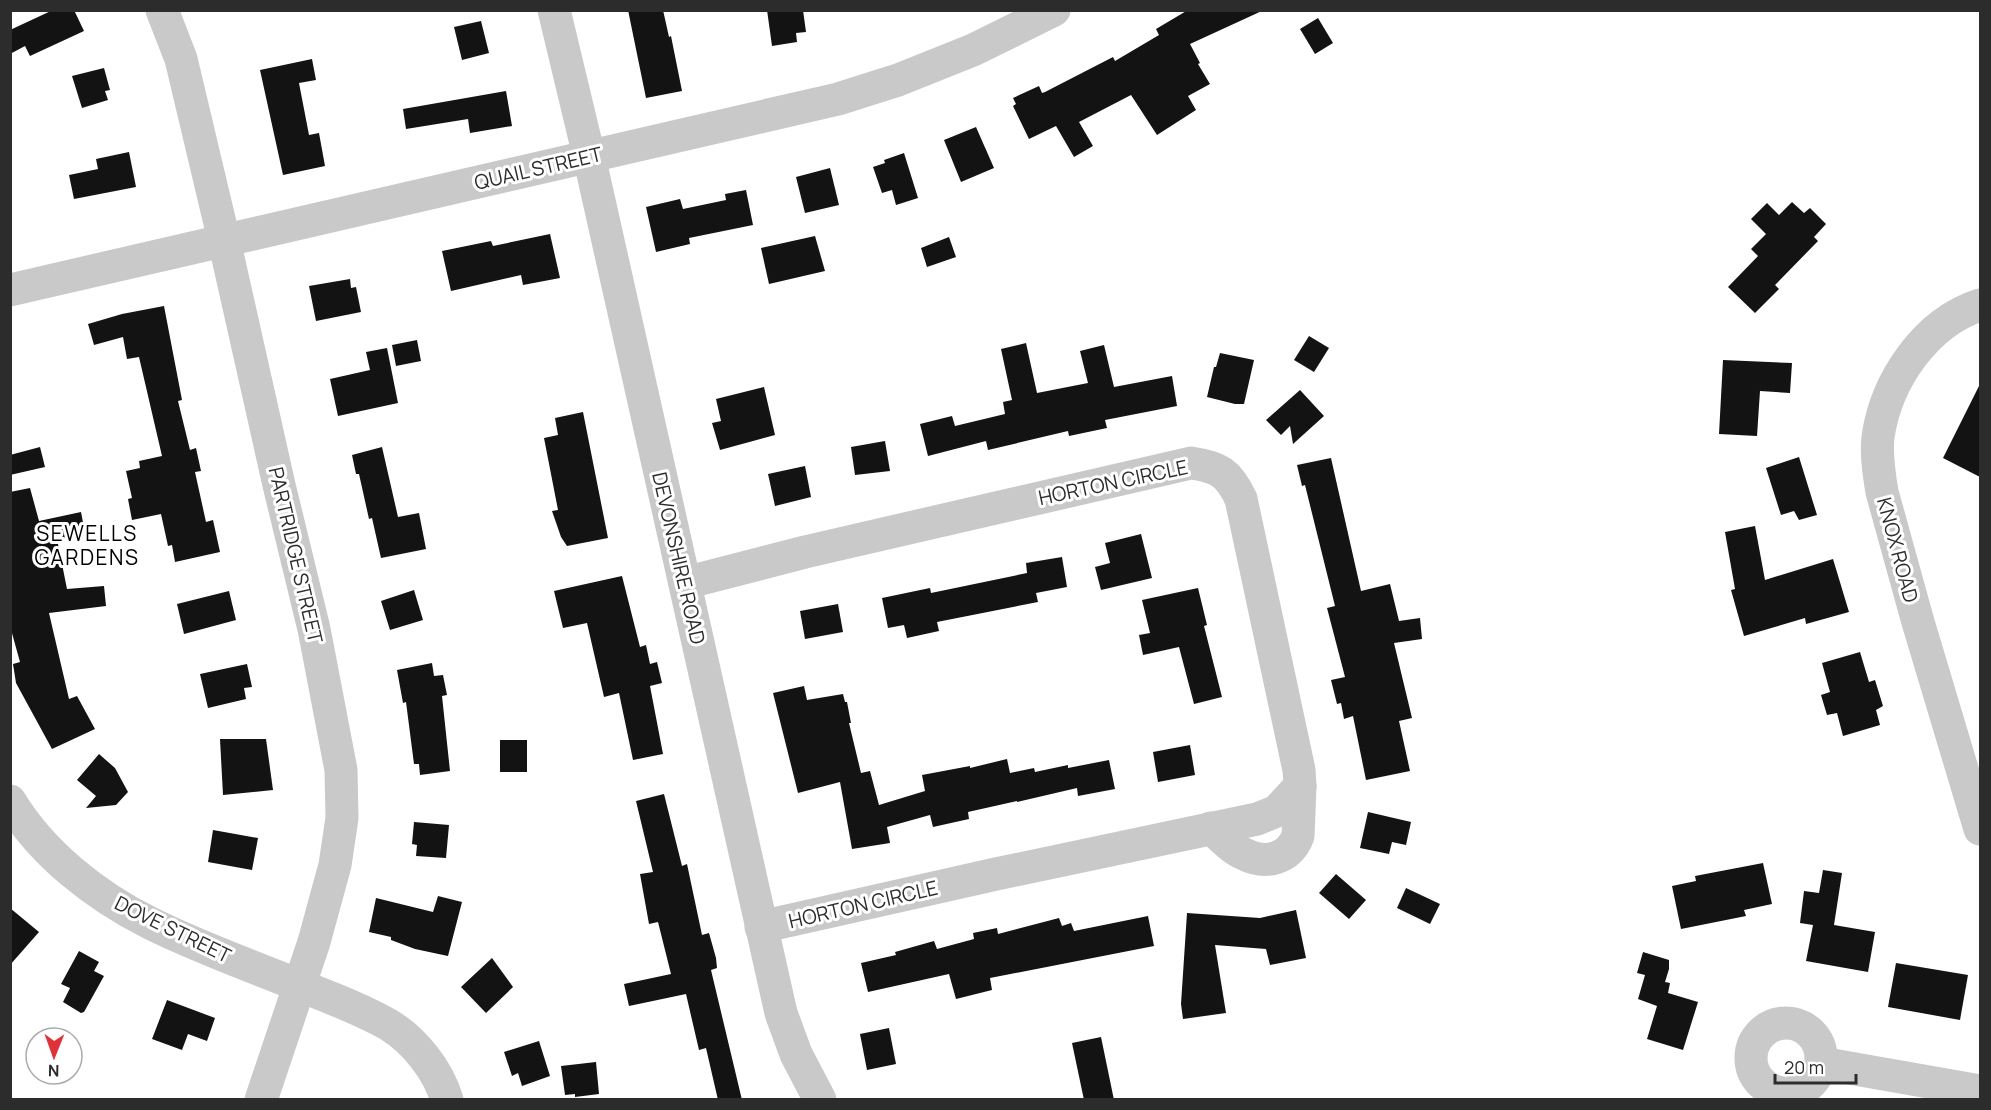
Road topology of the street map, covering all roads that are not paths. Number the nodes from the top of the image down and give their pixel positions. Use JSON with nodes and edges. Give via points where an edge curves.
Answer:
{"nodes":[{"id":1,"x":162,"y":10,"type":"edge"},
{"id":2,"x":554,"y":10,"type":"edge"},
{"id":3,"x":1054,"y":10,"type":"edge"},
{"id":4,"x":589,"y":156,"type":"junction"},
{"id":5,"x":224,"y":240,"type":"junction"},
{"id":6,"x":10,"y":290,"type":"edge"},
{"id":7,"x":1980,"y":305,"type":"edge"},
{"id":8,"x":684,"y":583,"type":"junction"},
{"id":9,"x":1300,"y":786,"type":"junction"},
{"id":10,"x":10,"y":801,"type":"edge"},
{"id":11,"x":1210,"y":828,"type":"junction"},
{"id":12,"x":1980,"y":829,"type":"edge"},
{"id":13,"x":761,"y":927,"type":"junction"},
{"id":14,"x":299,"y":985,"type":"junction"},
{"id":15,"x":1821,"y":1063,"type":"dead end"},
{"id":16,"x":1980,"y":1091,"type":"edge"},
{"id":17,"x":261,"y":1100,"type":"edge"},
{"id":18,"x":447,"y":1100,"type":"edge"},
{"id":19,"x":820,"y":1100,"type":"edge"}],
"edges":[{"from":1,"to":5,"type":"street","name":"PARTRIDGE STREET","via":[[181,59]]},
{"from":2,"to":4,"type":"street","name":"DEVONSHIRE ROAD"},
{"from":3,"to":4,"type":"street","name":"QUAIL STREET","via":[[973,50],[838,99]]},
{"from":4,"to":5,"type":"street","name":"QUAIL STREET"},
{"from":4,"to":8,"type":"street","name":"DEVONSHIRE ROAD"},
{"from":5,"to":6,"type":"street","name":"QUAIL STREET"},
{"from":5,"to":14,"type":"street","name":"PARTRIDGE STREET","via":[[314,629],[341,770],[342,818],[335,866]]},
{"from":7,"to":12,"type":"street","name":"KNOX ROAD","via":[[1946,323],[1922,343],[1901,372],[1886,404],[1878,438],[1882,492]]},
{"from":8,"to":9,"type":"street","name":"HORTON CIRCLE","via":[[1191,463],[1212,466],[1234,483],[1241,499],[1284,692]]},
{"from":8,"to":13,"type":"street","name":"DEVONSHIRE ROAD"},
{"from":9,"to":11,"type":"street","name":"HORTON CIRCLE","via":[[1277,811]]},
{"from":9,"to":11,"type":"street","name":"HORTON CIRCLE","via":[[1298,836],[1286,854],[1273,860],[1242,854]]},
{"from":10,"to":14,"type":"street","name":"DOVE STREET","via":[[44,846],[114,903],[177,936]]},
{"from":11,"to":13,"type":"street","name":"HORTON CIRCLE"},
{"from":13,"to":19,"type":"street","name":"DEVONSHIRE ROAD","via":[[781,1013],[796,1054]]},
{"from":14,"to":17,"type":"street","name":"PARTRIDGE STREET"},
{"from":14,"to":18,"type":"street","name":"DOVE STREET","via":[[390,1026],[413,1044],[431,1066]]},
{"from":15,"to":16,"type":"street"}]}
